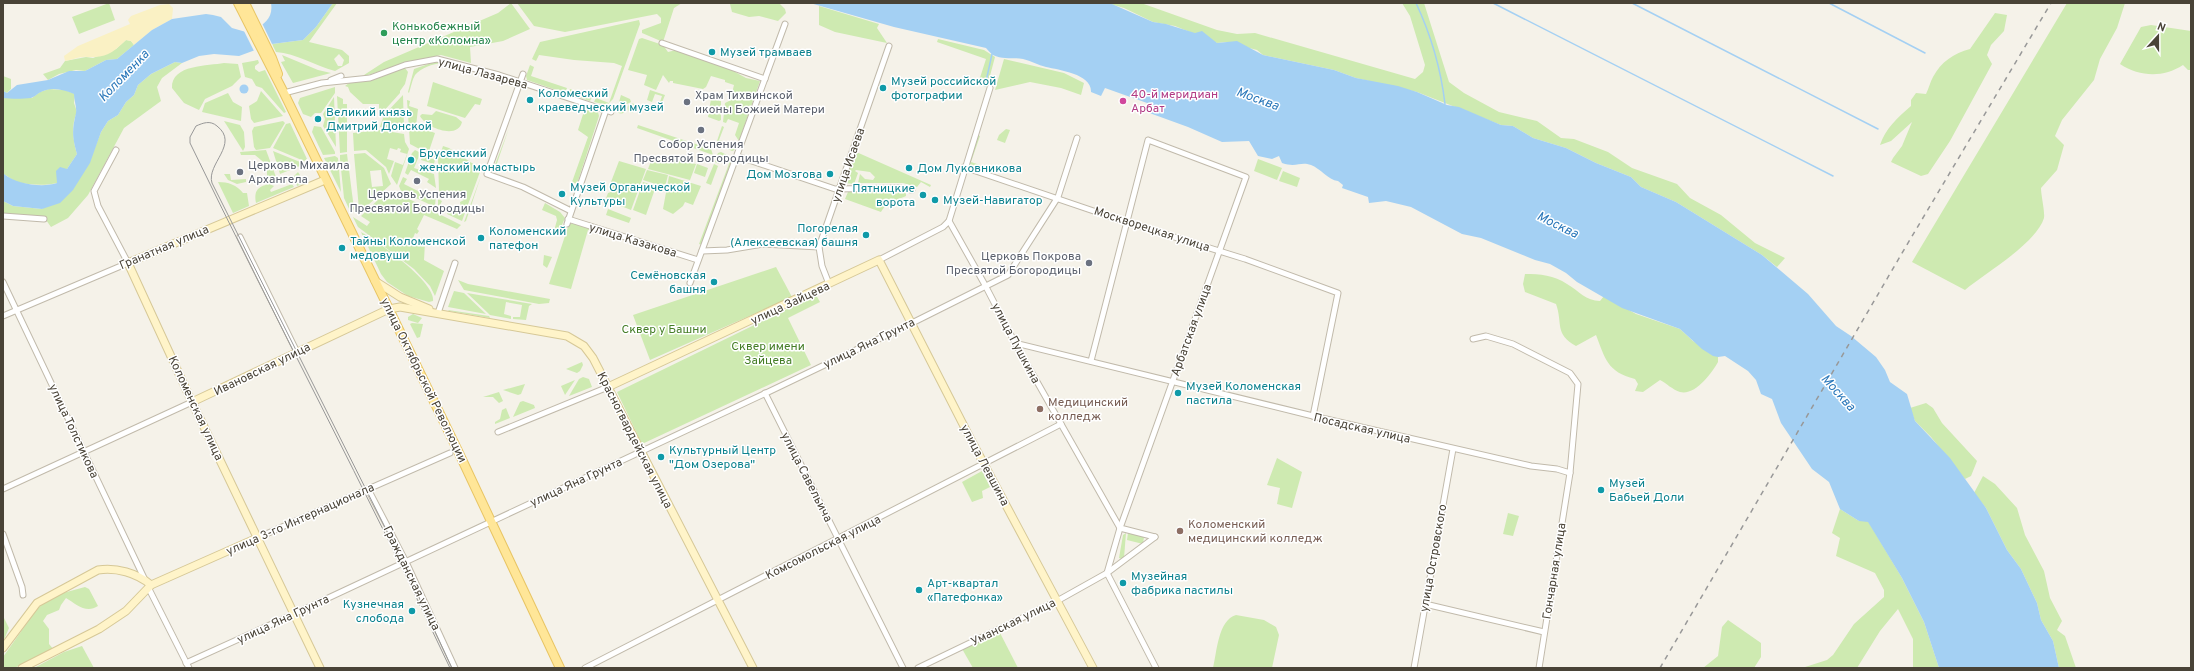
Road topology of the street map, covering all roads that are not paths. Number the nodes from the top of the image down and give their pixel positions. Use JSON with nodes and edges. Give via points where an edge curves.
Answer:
{"nodes":[{"id":1,"x":238,"y":3,"type":"edge"},
{"id":2,"x":245,"y":3,"type":"edge"},
{"id":3,"x":247,"y":14,"type":"junction"},
{"id":4,"x":785,"y":24,"type":"dead end"},
{"id":5,"x":662,"y":43,"type":"dead end"},
{"id":6,"x":889,"y":46,"type":"dead end"},
{"id":7,"x":523,"y":74,"type":"dead end"},
{"id":8,"x":341,"y":76,"type":"dead end"},
{"id":9,"x":765,"y":79,"type":"junction"},
{"id":10,"x":322,"y":82,"type":"junction"},
{"id":11,"x":520,"y":82,"type":"junction"},
{"id":12,"x":990,"y":88,"type":"dead end"},
{"id":13,"x":284,"y":93,"type":"junction"},
{"id":14,"x":1077,"y":138,"type":"dead end"},
{"id":15,"x":116,"y":150,"type":"dead end"},
{"id":16,"x":737,"y":156,"type":"junction"},
{"id":17,"x":964,"y":166,"type":"junction"},
{"id":18,"x":325,"y":180,"type":"junction"},
{"id":19,"x":840,"y":189,"type":"junction"},
{"id":20,"x":912,"y":190,"type":"dead end"},
{"id":21,"x":1058,"y":197,"type":"junction"},
{"id":22,"x":571,"y":211,"type":"junction"},
{"id":23,"x":3,"y":216,"type":"edge"},
{"id":24,"x":44,"y":219,"type":"dead end"},
{"id":25,"x":949,"y":221,"type":"junction"},
{"id":26,"x":1126,"y":222,"type":"junction"},
{"id":27,"x":240,"y":237,"type":"dead end"},
{"id":28,"x":819,"y":247,"type":"junction"},
{"id":29,"x":702,"y":251,"type":"junction"},
{"id":30,"x":1220,"y":251,"type":"junction"},
{"id":31,"x":698,"y":260,"type":"junction"},
{"id":32,"x":879,"y":260,"type":"junction"},
{"id":33,"x":128,"y":263,"type":"junction"},
{"id":34,"x":455,"y":263,"type":"dead end"},
{"id":35,"x":375,"y":281,"type":"junction"},
{"id":36,"x":3,"y":282,"type":"edge"},
{"id":37,"x":690,"y":283,"type":"dead end"},
{"id":38,"x":829,"y":284,"type":"junction"},
{"id":39,"x":985,"y":284,"type":"junction"},
{"id":40,"x":389,"y":309,"type":"junction"},
{"id":41,"x":17,"y":310,"type":"junction"},
{"id":42,"x":438,"y":313,"type":"junction"},
{"id":43,"x":3,"y":316,"type":"edge"},
{"id":44,"x":912,"y":323,"type":"junction"},
{"id":45,"x":1473,"y":339,"type":"dead end"},
{"id":46,"x":1015,"y":343,"type":"junction"},
{"id":47,"x":297,"y":352,"type":"junction"},
{"id":48,"x":1091,"y":361,"type":"junction"},
{"id":49,"x":1173,"y":380,"type":"junction"},
{"id":50,"x":608,"y":387,"type":"junction"},
{"id":51,"x":765,"y":393,"type":"junction"},
{"id":52,"x":192,"y":402,"type":"junction"},
{"id":53,"x":1313,"y":416,"type":"junction"},
{"id":54,"x":1061,"y":424,"type":"junction"},
{"id":55,"x":498,"y":432,"type":"dead end"},
{"id":56,"x":1453,"y":449,"type":"junction"},
{"id":57,"x":641,"y":451,"type":"junction"},
{"id":58,"x":84,"y":452,"type":"junction"},
{"id":59,"x":450,"y":453,"type":"dead end"},
{"id":60,"x":984,"y":464,"type":"junction"},
{"id":61,"x":1570,"y":473,"type":"junction"},
{"id":62,"x":3,"y":489,"type":"edge"},
{"id":63,"x":368,"y":489,"type":"junction"},
{"id":64,"x":491,"y":522,"type":"junction"},
{"id":65,"x":1120,"y":528,"type":"junction"},
{"id":66,"x":3,"y":534,"type":"edge"},
{"id":67,"x":257,"y":538,"type":"junction"},
{"id":68,"x":838,"y":539,"type":"junction"},
{"id":69,"x":406,"y":562,"type":"junction"},
{"id":70,"x":1107,"y":573,"type":"junction"},
{"id":71,"x":148,"y":585,"type":"junction"},
{"id":72,"x":23,"y":595,"type":"dead end"},
{"id":73,"x":718,"y":600,"type":"junction"},
{"id":74,"x":1057,"y":601,"type":"junction"},
{"id":75,"x":1425,"y":604,"type":"junction"},
{"id":76,"x":294,"y":614,"type":"junction"},
{"id":77,"x":1544,"y":632,"type":"junction"},
{"id":78,"x":3,"y":648,"type":"edge"},
{"id":79,"x":186,"y":662,"type":"junction"},
{"id":80,"x":22,"y":668,"type":"edge"},
{"id":81,"x":189,"y":668,"type":"edge"},
{"id":82,"x":320,"y":668,"type":"edge"},
{"id":83,"x":455,"y":668,"type":"edge"},
{"id":84,"x":560,"y":668,"type":"edge"},
{"id":85,"x":585,"y":668,"type":"edge"},
{"id":86,"x":753,"y":668,"type":"edge"},
{"id":87,"x":903,"y":668,"type":"edge"},
{"id":88,"x":918,"y":668,"type":"edge"},
{"id":89,"x":1093,"y":668,"type":"edge"},
{"id":90,"x":1156,"y":668,"type":"edge"},
{"id":91,"x":1414,"y":668,"type":"edge"},
{"id":92,"x":1539,"y":668,"type":"edge"}],
"edges":[{"from":1,"to":3,"type":"main road","name":"улица Октябрьской Революции"},
{"from":2,"to":3,"type":"main road","name":"улица Октябрьской Революции"},
{"from":3,"to":13,"type":"main road","name":"улица Октябрьской Революции"},
{"from":4,"to":9,"type":"street"},
{"from":5,"to":9,"type":"street"},
{"from":6,"to":19,"type":"street","name":"улица Исаева"},
{"from":7,"to":11,"type":"street"},
{"from":8,"to":10,"type":"street"},
{"from":9,"to":16,"type":"street"},
{"from":10,"to":11,"type":"street","name":"улица Лазарева","via":[[370,78],[405,65],[437,59]]},
{"from":10,"to":13,"type":"street","name":"улица Лазарева"},
{"from":11,"to":22,"type":"street","via":[[487,174]]},
{"from":11,"to":22,"type":"street","name":"улица Лазарева","via":[[608,111]]},
{"from":12,"to":17,"type":"street"},
{"from":13,"to":18,"type":"main road","name":"улица Октябрьской Революции"},
{"from":14,"to":21,"type":"street","name":"улица Яна Грунта"},
{"from":15,"to":33,"type":"street","name":"Коломенская улица","via":[[94,191],[98,206]]},
{"from":16,"to":19,"type":"street"},
{"from":16,"to":29,"type":"street"},
{"from":17,"to":21,"type":"street","name":"Москворецкая улица"},
{"from":17,"to":25,"type":"street"},
{"from":18,"to":33,"type":"street","name":"Гранатная улица"},
{"from":18,"to":35,"type":"main road","name":"улица Октябрьской Революции"},
{"from":19,"to":20,"type":"street"},
{"from":19,"to":28,"type":"street","name":"улица Исаева"},
{"from":21,"to":26,"type":"street","name":"Москворецкая улица"},
{"from":21,"to":39,"type":"street","name":"улица Яна Грунта","via":[[1008,275]]},
{"from":22,"to":31,"type":"street","name":"улица Казакова","via":[[568,222]]},
{"from":23,"to":24,"type":"street"},
{"from":25,"to":32,"type":"street","name":"улица Зайцева","via":[[943,227]]},
{"from":25,"to":39,"type":"street","name":"улица Пушкина"},
{"from":26,"to":30,"type":"street","name":"Москворецкая улица"},
{"from":26,"to":30,"type":"street","name":"Арбатская улица","via":[[1148,140],[1246,177]]},
{"from":26,"to":48,"type":"street"},
{"from":27,"to":47,"type":"street"},
{"from":28,"to":29,"type":"street","via":[[763,244]]},
{"from":28,"to":38,"type":"street","name":"улица Исаева","via":[[822,266]]},
{"from":29,"to":31,"type":"street"},
{"from":30,"to":49,"type":"street","name":"Арбатская улица"},
{"from":30,"to":53,"type":"street","name":"Москворецкая улица","via":[[1338,294]]},
{"from":31,"to":37,"type":"street"},
{"from":32,"to":38,"type":"street","name":"улица Зайцева"},
{"from":32,"to":44,"type":"street","name":"улица Левшина"},
{"from":33,"to":41,"type":"street","name":"Гранатная улица"},
{"from":33,"to":52,"type":"street","name":"Коломенская улица"},
{"from":34,"to":42,"type":"street"},
{"from":35,"to":40,"type":"main road","name":"улица Октябрьской Революции"},
{"from":35,"to":42,"type":"street","via":[[400,298]]},
{"from":36,"to":41,"type":"street","name":"улица Толстикова"},
{"from":38,"to":50,"type":"street","name":"улица Зайцева"},
{"from":39,"to":44,"type":"street","name":"улица Яна Грунта"},
{"from":39,"to":46,"type":"street","name":"улица Пушкина"},
{"from":40,"to":42,"type":"street","name":"Ивановская улица","via":[[400,307]]},
{"from":40,"to":47,"type":"street","name":"Ивановская улица"},
{"from":40,"to":64,"type":"main road","name":"улица Октябрьской Революции"},
{"from":41,"to":43,"type":"street","name":"Гранатная улица"},
{"from":41,"to":58,"type":"street","name":"улица Толстикова"},
{"from":42,"to":50,"type":"street","name":"Красногвардейская улица","via":[[567,336],[584,346]]},
{"from":44,"to":51,"type":"street","name":"улица Яна Грунта"},
{"from":44,"to":60,"type":"street","name":"улица Левшина"},
{"from":45,"to":61,"type":"street","via":[[1486,336],[1513,344],[1570,373],[1576,379],[1578,384]]},
{"from":46,"to":48,"type":"street","name":"Посадская улица"},
{"from":46,"to":54,"type":"street","name":"улица Пушкина"},
{"from":47,"to":52,"type":"street","name":"Ивановская улица"},
{"from":48,"to":49,"type":"street","name":"Посадская улица"},
{"from":49,"to":53,"type":"street","name":"Посадская улица"},
{"from":49,"to":65,"type":"street","name":"Арбатская улица"},
{"from":50,"to":55,"type":"street","name":"улица Зайцева"},
{"from":50,"to":57,"type":"street","name":"Красногвардейская улица"},
{"from":51,"to":57,"type":"street","name":"улица Яна Грунта"},
{"from":51,"to":68,"type":"street","name":"улица Савельича"},
{"from":52,"to":58,"type":"street","name":"Ивановская улица"},
{"from":52,"to":67,"type":"street","name":"Коломенская улица"},
{"from":53,"to":56,"type":"street","name":"Посадская улица"},
{"from":54,"to":60,"type":"street","name":"Комсомольская улица"},
{"from":54,"to":65,"type":"street","name":"улица Пушкина"},
{"from":56,"to":61,"type":"street","name":"Посадская улица"},
{"from":56,"to":75,"type":"street","name":"улица Островского"},
{"from":57,"to":64,"type":"street","name":"улица Яна Грунта"},
{"from":57,"to":73,"type":"street","name":"Красногвардейская улица"},
{"from":58,"to":62,"type":"street","name":"Ивановская улица"},
{"from":58,"to":71,"type":"street","name":"улица Толстикова"},
{"from":59,"to":63,"type":"street","name":"улица 3-го Интернационала"},
{"from":60,"to":68,"type":"street","name":"Комсомольская улица"},
{"from":60,"to":74,"type":"street","name":"улица Левшина"},
{"from":61,"to":77,"type":"street","name":"Гончарная улица"},
{"from":63,"to":67,"type":"street","name":"улица 3-го Интернационала"},
{"from":63,"to":69,"type":"street","name":"Гражданская улица"},
{"from":64,"to":69,"type":"street","name":"улица Яна Грунта"},
{"from":64,"to":84,"type":"main road","name":"улица Октябрьской Революции"},
{"from":65,"to":70,"type":"street","name":"Арбатская улица"},
{"from":65,"to":70,"type":"street","name":"Уманская улица","via":[[1155,537]]},
{"from":66,"to":72,"type":"street"},
{"from":67,"to":71,"type":"street","name":"улица 3-го Интернационала"},
{"from":67,"to":76,"type":"street","name":"Коломенская улица"},
{"from":68,"to":73,"type":"street","name":"Комсомольская улица"},
{"from":68,"to":87,"type":"street","name":"улица Савельича"},
{"from":69,"to":76,"type":"street","name":"улица Яна Грунта"},
{"from":69,"to":83,"type":"street","name":"Гражданская улица"},
{"from":70,"to":74,"type":"street","name":"Уманская улица"},
{"from":70,"to":90,"type":"street"},
{"from":71,"to":78,"type":"street","via":[[119,570],[98,570],[37,603]]},
{"from":71,"to":79,"type":"street","name":"улица Толстикова"},
{"from":71,"to":80,"type":"street","name":"улица 3-го Интернационала","via":[[126,611],[99,629]]},
{"from":73,"to":85,"type":"street","name":"Комсомольская улица"},
{"from":73,"to":86,"type":"street","name":"Красногвардейская улица"},
{"from":74,"to":88,"type":"street","name":"Уманская улица"},
{"from":74,"to":89,"type":"street","name":"улица Левшина"},
{"from":75,"to":77,"type":"street"},
{"from":75,"to":91,"type":"street","name":"улица Островского"},
{"from":76,"to":79,"type":"street","name":"улица Яна Грунта"},
{"from":76,"to":82,"type":"street","name":"Коломенская улица"},
{"from":77,"to":92,"type":"street","name":"Гончарная улица"},
{"from":79,"to":81,"type":"street","name":"улица Толстикова"}]}
